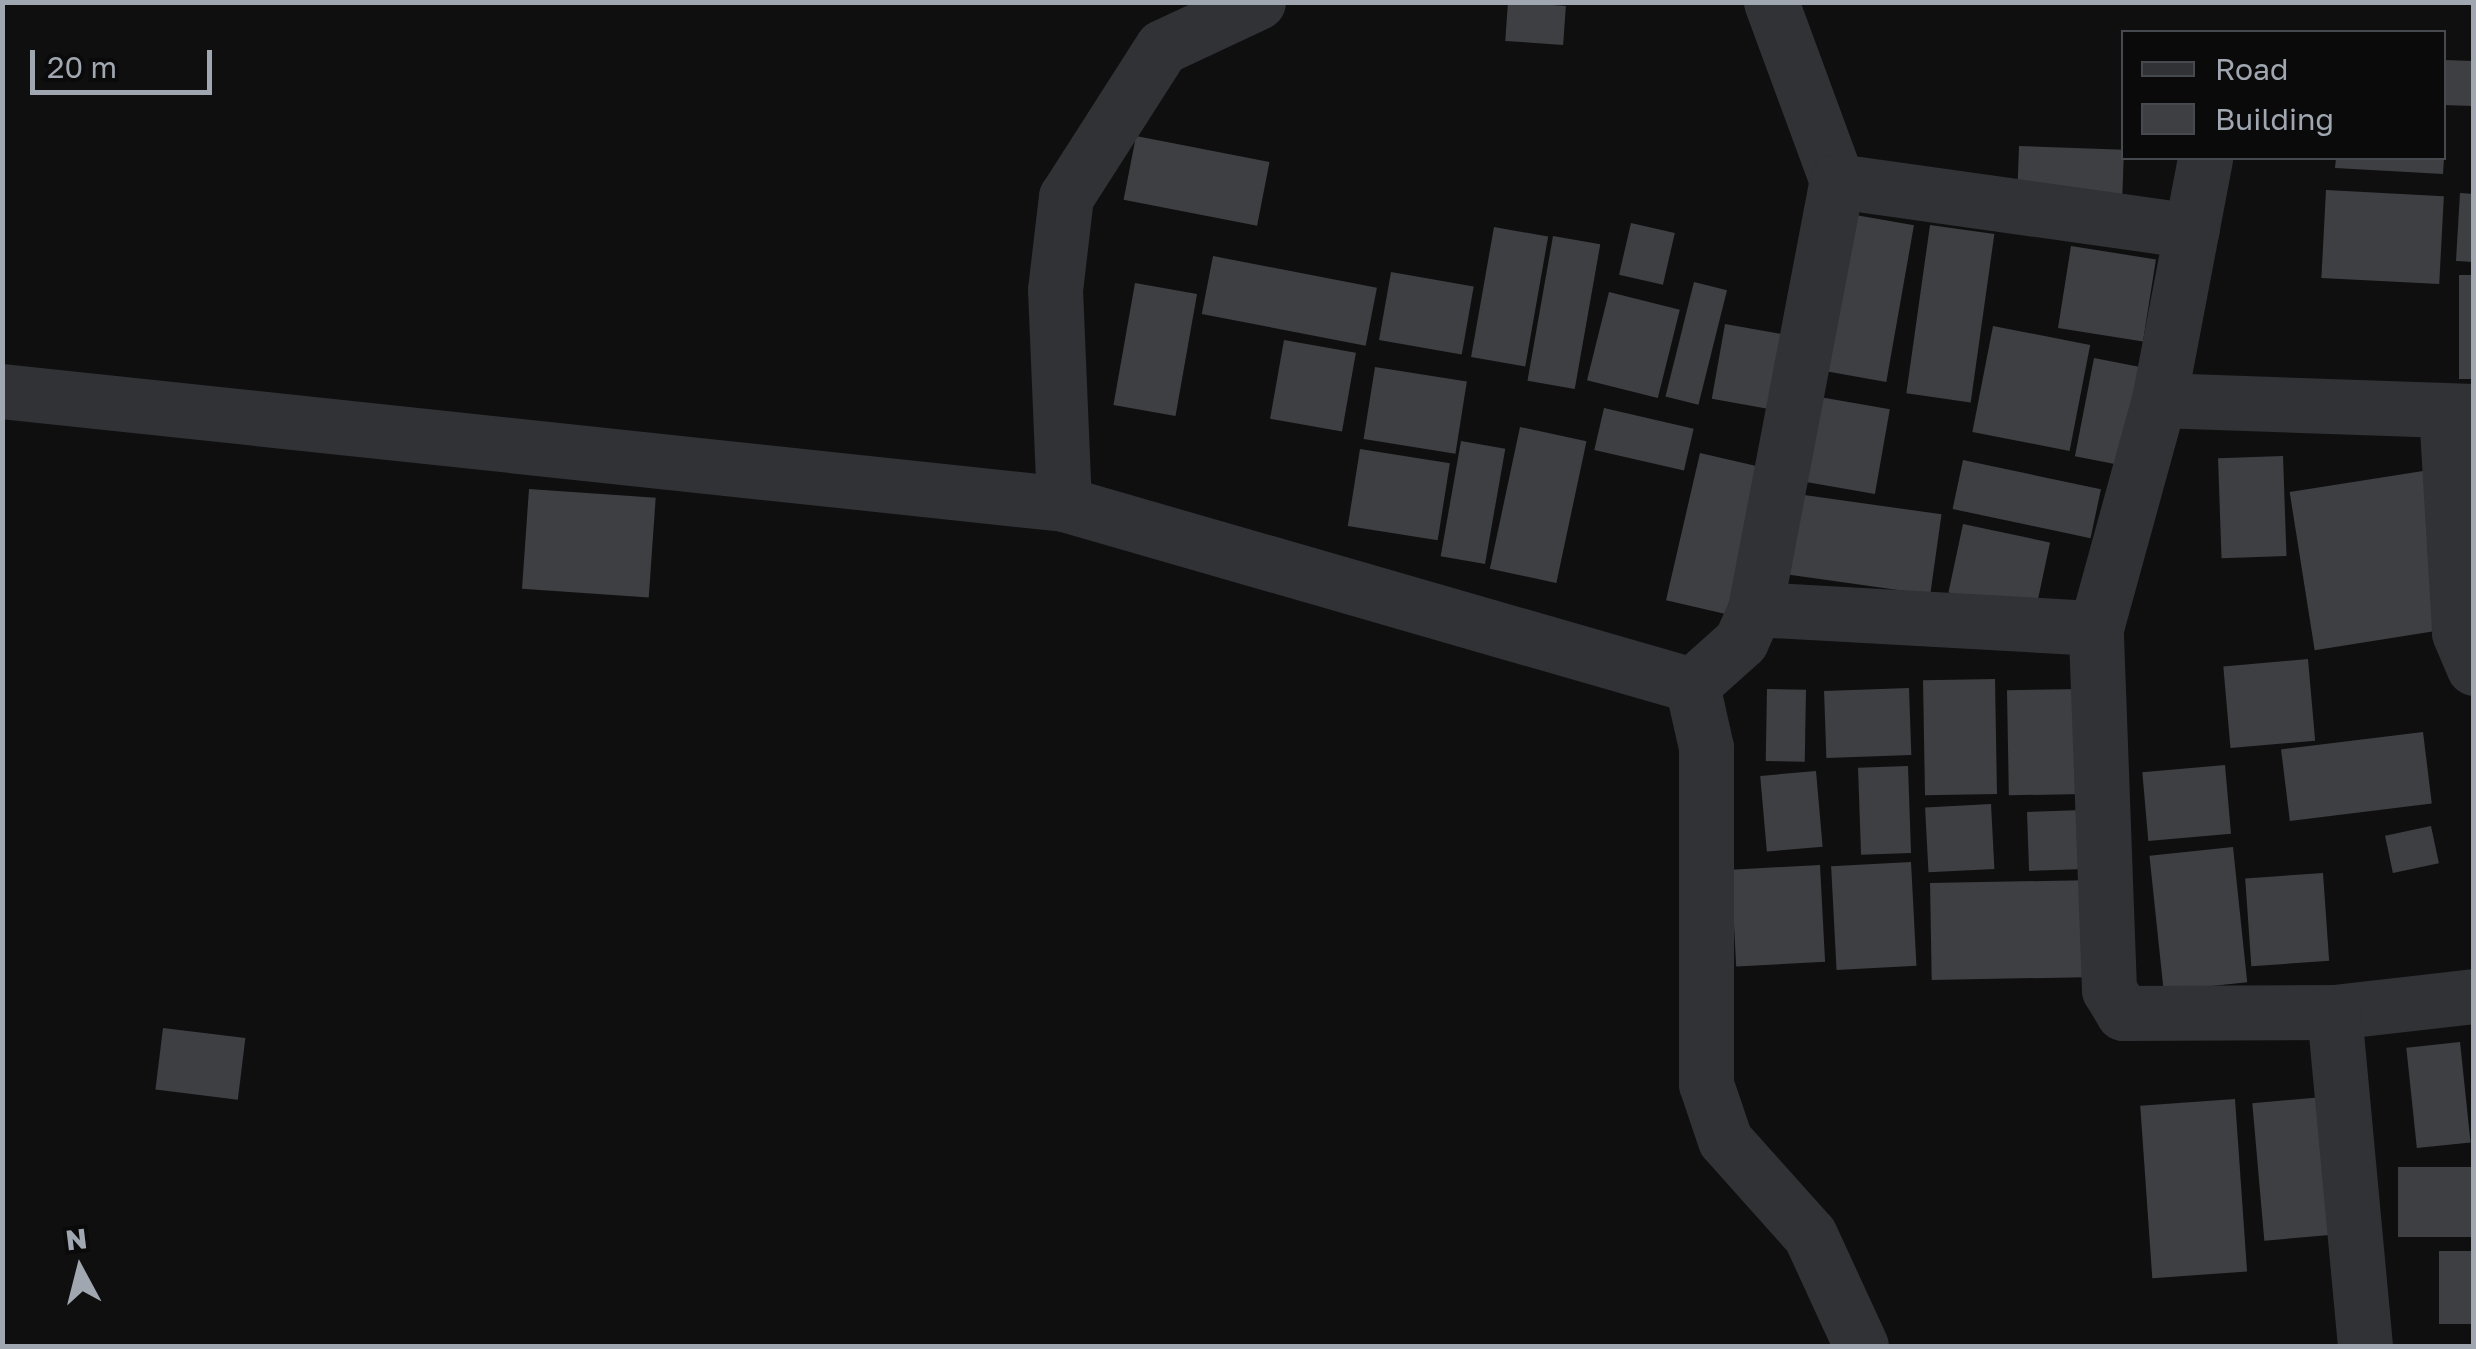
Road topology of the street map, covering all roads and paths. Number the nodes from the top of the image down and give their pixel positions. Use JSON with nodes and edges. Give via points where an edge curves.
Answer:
{"nodes":[{"id":1,"x":1258,"y":2,"type":"edge"},
{"id":2,"x":1771,"y":2,"type":"edge"},
{"id":3,"x":2205,"y":160,"type":"edge"},
{"id":4,"x":1836,"y":181,"type":"junction"},
{"id":5,"x":2191,"y":230,"type":"junction"},
{"id":6,"x":2,"y":390,"type":"edge"},
{"id":7,"x":2159,"y":400,"type":"junction"},
{"id":8,"x":2460,"y":411,"type":"edge"},
{"id":9,"x":1064,"y":504,"type":"junction"},
{"id":10,"x":1756,"y":609,"type":"junction"},
{"id":11,"x":2096,"y":628,"type":"junction"},
{"id":12,"x":2474,"y":668,"type":"edge"},
{"id":13,"x":1692,"y":685,"type":"junction"},
{"id":14,"x":2474,"y":996,"type":"edge"},
{"id":15,"x":2334,"y":1012,"type":"junction"},
{"id":16,"x":1861,"y":1346,"type":"edge"},
{"id":17,"x":2365,"y":1346,"type":"edge"}],
"edges":[{"from":1,"to":9,"type":"street","via":[[1162,47],[1066,197],[1055,290]]},
{"from":2,"to":4,"type":"street"},
{"from":3,"to":5,"type":"street"},
{"from":4,"to":5,"type":"street"},
{"from":4,"to":10,"type":"street"},
{"from":5,"to":7,"type":"street"},
{"from":6,"to":9,"type":"street"},
{"from":7,"to":8,"type":"street"},
{"from":7,"to":11,"type":"street"},
{"from":8,"to":12,"type":"street","via":[[2459,633]]},
{"from":9,"to":13,"type":"street"},
{"from":10,"to":11,"type":"street"},
{"from":10,"to":13,"type":"street","via":[[1741,641]]},
{"from":11,"to":15,"type":"street","via":[[2109,990],[2123,1013]]},
{"from":13,"to":16,"type":"street","via":[[1706,747],[1706,1084],[1726,1140],[1810,1235]]},
{"from":14,"to":15,"type":"street"},
{"from":15,"to":17,"type":"street"}]}
